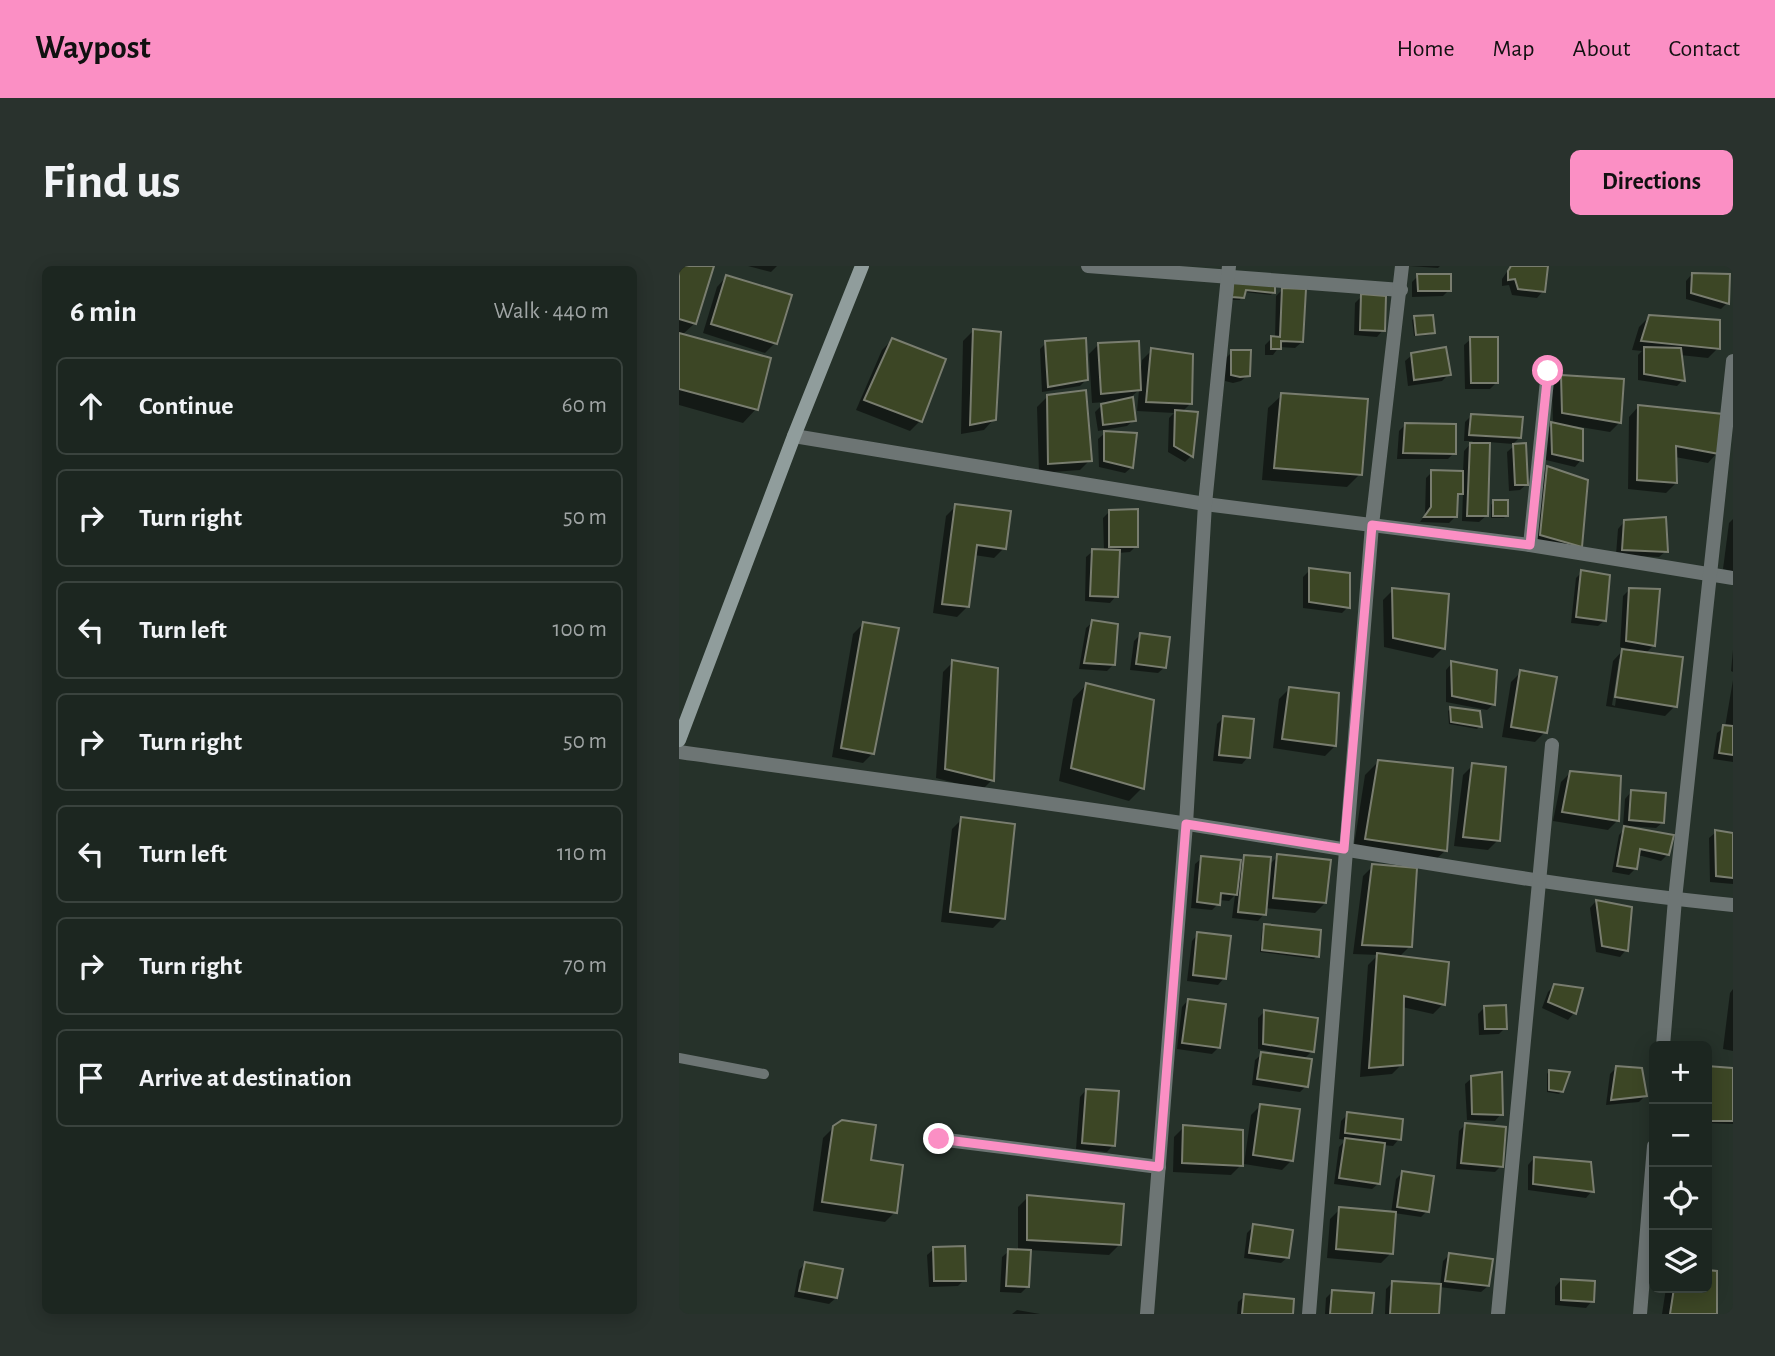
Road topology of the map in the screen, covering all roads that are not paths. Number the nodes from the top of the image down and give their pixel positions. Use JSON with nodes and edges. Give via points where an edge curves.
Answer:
{"nodes":[{"id":1,"x":862,"y":266,"type":"edge"},
{"id":2,"x":1088,"y":266,"type":"edge"},
{"id":3,"x":1402,"y":266,"type":"edge"},
{"id":4,"x":1228,"y":272,"type":"edge"},
{"id":5,"x":1401,"y":290,"type":"junction"},
{"id":6,"x":1733,"y":362,"type":"edge"},
{"id":7,"x":1548,"y":371,"type":"dead end"},
{"id":8,"x":794,"y":436,"type":"junction"},
{"id":9,"x":1205,"y":504,"type":"junction"},
{"id":10,"x":1372,"y":525,"type":"junction"},
{"id":11,"x":1530,"y":545,"type":"junction"},
{"id":12,"x":1710,"y":575,"type":"junction"},
{"id":13,"x":1733,"y":578,"type":"edge"},
{"id":14,"x":679,"y":740,"type":"edge"},
{"id":15,"x":1552,"y":745,"type":"dead end"},
{"id":16,"x":679,"y":752,"type":"edge"},
{"id":17,"x":1186,"y":824,"type":"junction"},
{"id":18,"x":1344,"y":849,"type":"junction"},
{"id":19,"x":1538,"y":880,"type":"junction"},
{"id":20,"x":1675,"y":899,"type":"junction"},
{"id":21,"x":1733,"y":905,"type":"edge"},
{"id":22,"x":1663,"y":1041,"type":"edge"},
{"id":23,"x":679,"y":1058,"type":"edge"},
{"id":24,"x":764,"y":1074,"type":"dead end"},
{"id":25,"x":939,"y":1139,"type":"dead end"},
{"id":26,"x":1159,"y":1167,"type":"junction"},
{"id":27,"x":1652,"y":1167,"type":"edge"},
{"id":28,"x":1147,"y":1314,"type":"edge"},
{"id":29,"x":1309,"y":1314,"type":"edge"},
{"id":30,"x":1498,"y":1314,"type":"edge"},
{"id":31,"x":1640,"y":1314,"type":"edge"}],
"edges":[{"from":1,"to":8,"type":"street"},
{"from":2,"to":4,"type":"street"},
{"from":3,"to":5,"type":"street"},
{"from":4,"to":5,"type":"street"},
{"from":4,"to":9,"type":"street"},
{"from":5,"to":10,"type":"street"},
{"from":6,"to":12,"type":"street"},
{"from":7,"to":11,"type":"street"},
{"from":8,"to":9,"type":"street"},
{"from":8,"to":14,"type":"street"},
{"from":9,"to":10,"type":"street"},
{"from":9,"to":17,"type":"street"},
{"from":10,"to":11,"type":"street"},
{"from":10,"to":18,"type":"street"},
{"from":11,"to":12,"type":"street"},
{"from":12,"to":13,"type":"street"},
{"from":12,"to":20,"type":"street"},
{"from":15,"to":19,"type":"street"},
{"from":16,"to":17,"type":"street"},
{"from":17,"to":18,"type":"street"},
{"from":17,"to":26,"type":"street"},
{"from":18,"to":19,"type":"street"},
{"from":18,"to":29,"type":"street"},
{"from":19,"to":20,"type":"street"},
{"from":19,"to":30,"type":"street"},
{"from":20,"to":21,"type":"street"},
{"from":20,"to":22,"type":"street"},
{"from":23,"to":24,"type":"lane"},
{"from":25,"to":26,"type":"street"},
{"from":26,"to":28,"type":"street"},
{"from":27,"to":31,"type":"street"}]}
